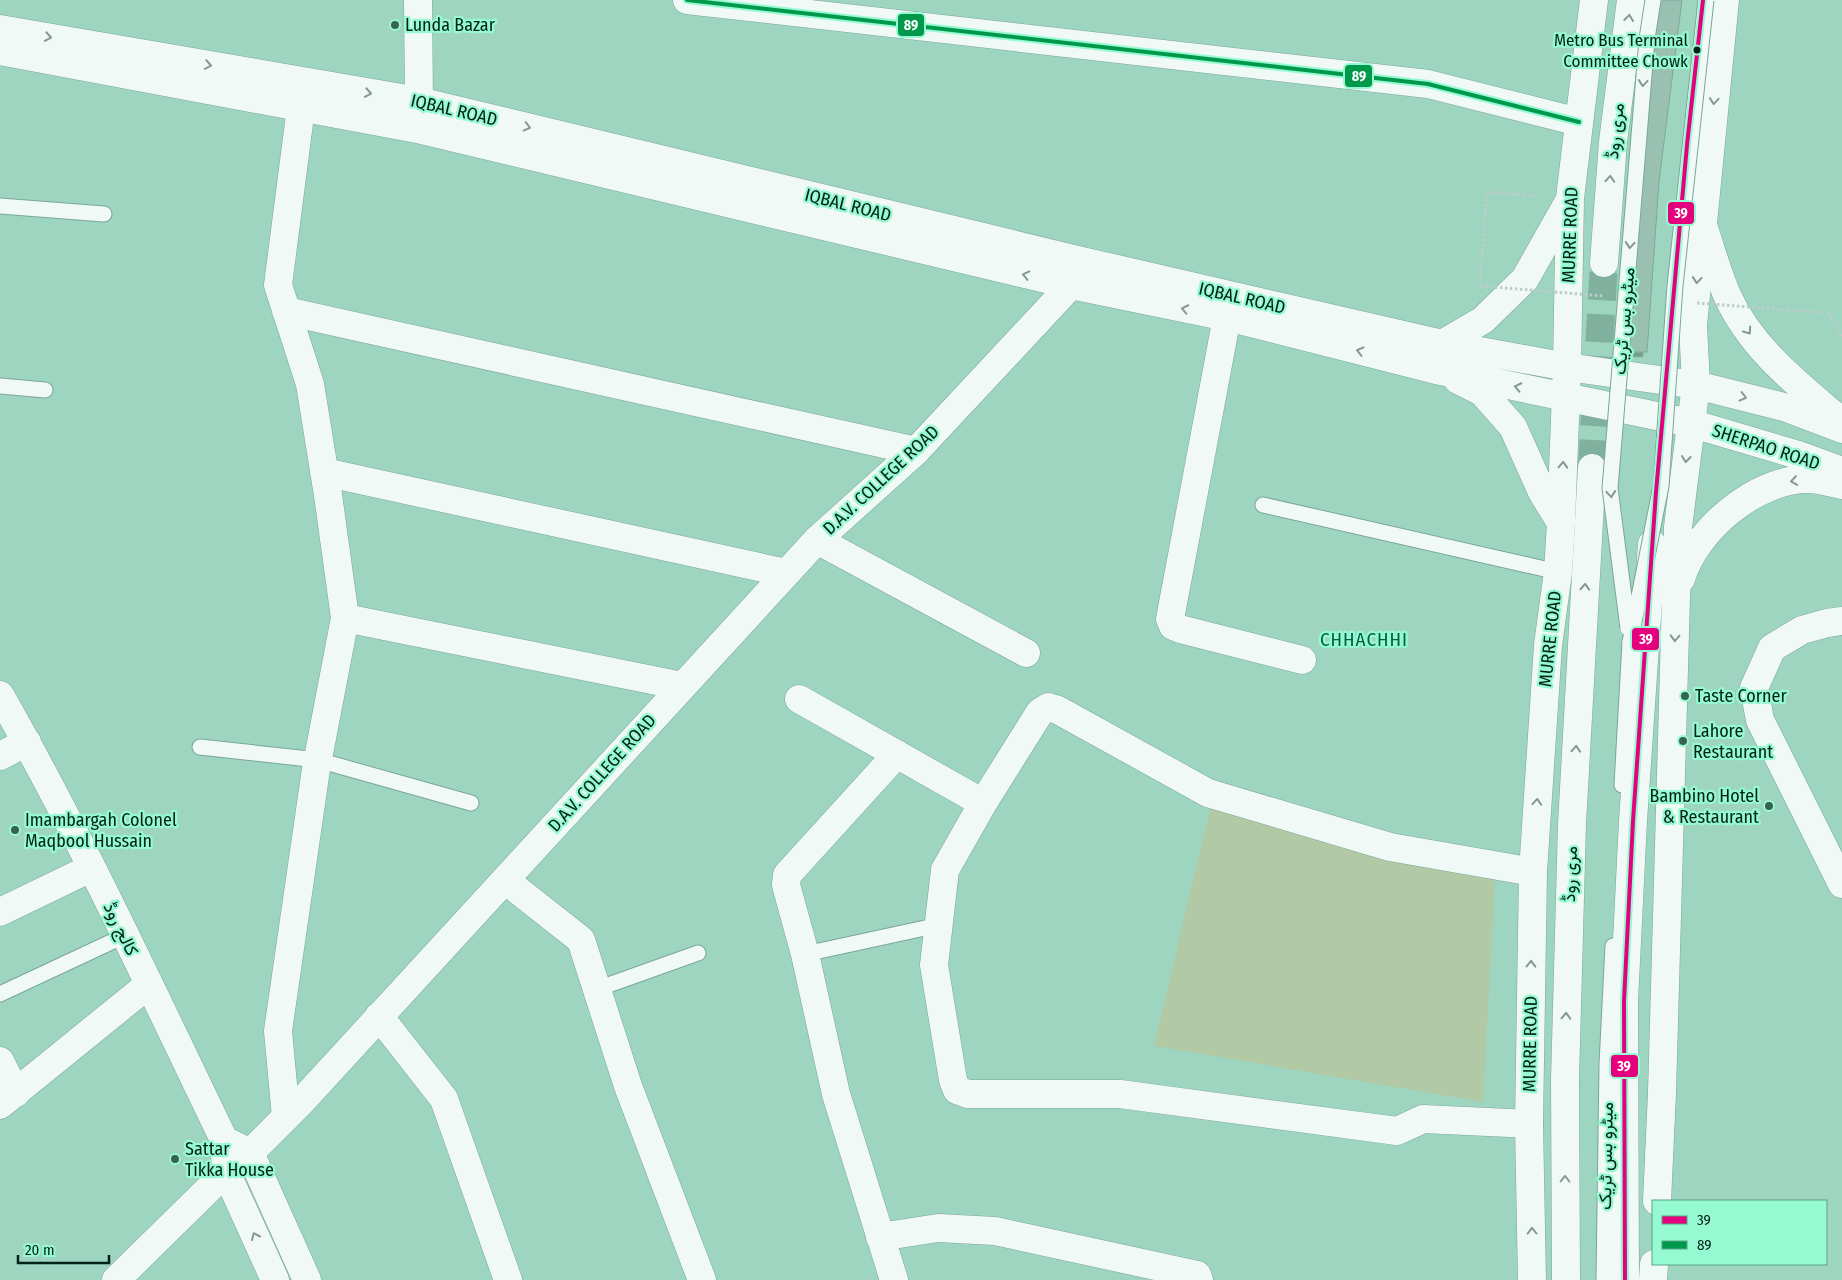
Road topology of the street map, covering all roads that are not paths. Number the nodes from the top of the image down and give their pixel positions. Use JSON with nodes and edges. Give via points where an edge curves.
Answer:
{"nodes":[{"id":1,"x":418,"y":0,"type":"edge"},
{"id":2,"x":687,"y":0,"type":"edge"},
{"id":3,"x":1594,"y":0,"type":"edge"},
{"id":4,"x":1631,"y":0,"type":"edge"},
{"id":5,"x":1653,"y":0,"type":"edge"},
{"id":6,"x":1705,"y":0,"type":"edge"},
{"id":7,"x":1724,"y":0,"type":"edge"},
{"id":8,"x":0,"y":29,"type":"edge"},
{"id":9,"x":0,"y":51,"type":"edge"},
{"id":10,"x":303,"y":95,"type":"junction"},
{"id":11,"x":419,"y":101,"type":"junction"},
{"id":12,"x":1579,"y":122,"type":"junction"},
{"id":13,"x":1570,"y":198,"type":"junction"},
{"id":14,"x":0,"y":206,"type":"edge"},
{"id":15,"x":104,"y":214,"type":"dead end"},
{"id":16,"x":1702,"y":222,"type":"junction"},
{"id":17,"x":1604,"y":263,"type":"tunnel mouth"},
{"id":18,"x":1075,"y":273,"type":"junction"},
{"id":19,"x":1675,"y":273,"type":"dead end"},
{"id":20,"x":286,"y":311,"type":"junction"},
{"id":21,"x":1227,"y":317,"type":"junction"},
{"id":22,"x":1439,"y":357,"type":"junction"},
{"id":23,"x":1568,"y":366,"type":"junction"},
{"id":24,"x":1696,"y":385,"type":"junction"},
{"id":25,"x":0,"y":386,"type":"edge"},
{"id":26,"x":44,"y":390,"type":"dead end"},
{"id":27,"x":1566,"y":397,"type":"junction"},
{"id":28,"x":1842,"y":422,"type":"edge"},
{"id":29,"x":1690,"y":423,"type":"junction"},
{"id":30,"x":1842,"y":429,"type":"edge"},
{"id":31,"x":916,"y":451,"type":"junction"},
{"id":32,"x":1592,"y":468,"type":"tunnel mouth"},
{"id":33,"x":1842,"y":471,"type":"edge"},
{"id":34,"x":324,"y":472,"type":"junction"},
{"id":35,"x":1842,"y":485,"type":"edge"},
{"id":36,"x":1656,"y":492,"type":"dead end"},
{"id":37,"x":1263,"y":505,"type":"dead end"},
{"id":38,"x":1561,"y":523,"type":"junction"},
{"id":39,"x":817,"y":540,"type":"junction"},
{"id":40,"x":1558,"y":572,"type":"junction"},
{"id":41,"x":786,"y":573,"type":"junction"},
{"id":42,"x":1676,"y":595,"type":"junction"},
{"id":43,"x":345,"y":618,"type":"junction"},
{"id":44,"x":1842,"y":621,"type":"edge"},
{"id":45,"x":1630,"y":642,"type":"junction"},
{"id":46,"x":1026,"y":653,"type":"dead end"},
{"id":47,"x":1302,"y":660,"type":"dead end"},
{"id":48,"x":682,"y":686,"type":"junction"},
{"id":49,"x":0,"y":695,"type":"edge"},
{"id":50,"x":799,"y":699,"type":"dead end"},
{"id":51,"x":27,"y":742,"type":"junction"},
{"id":52,"x":200,"y":747,"type":"dead end"},
{"id":53,"x":897,"y":754,"type":"junction"},
{"id":54,"x":0,"y":756,"type":"edge"},
{"id":55,"x":318,"y":760,"type":"junction"},
{"id":56,"x":472,"y":803,"type":"dead end"},
{"id":57,"x":983,"y":803,"type":"junction"},
{"id":58,"x":91,"y":868,"type":"junction"},
{"id":59,"x":1533,"y":872,"type":"junction"},
{"id":60,"x":505,"y":880,"type":"junction"},
{"id":61,"x":1842,"y":884,"type":"edge"},
{"id":62,"x":0,"y":912,"type":"edge"},
{"id":63,"x":939,"y":925,"type":"junction"},
{"id":64,"x":124,"y":936,"type":"junction"},
{"id":65,"x":698,"y":953,"type":"dead end"},
{"id":66,"x":805,"y":954,"type":"junction"},
{"id":67,"x":148,"y":984,"type":"junction"},
{"id":68,"x":597,"y":990,"type":"junction"},
{"id":69,"x":0,"y":994,"type":"edge"},
{"id":70,"x":379,"y":1016,"type":"junction"},
{"id":71,"x":0,"y":1061,"type":"edge"},
{"id":72,"x":8,"y":1099,"type":"edge"},
{"id":73,"x":286,"y":1117,"type":"junction"},
{"id":74,"x":1529,"y":1124,"type":"junction"},
{"id":75,"x":224,"y":1140,"type":"junction"},
{"id":76,"x":250,"y":1153,"type":"junction"},
{"id":77,"x":226,"y":1172,"type":"junction"},
{"id":78,"x":1657,"y":1200,"type":"edge"},
{"id":79,"x":880,"y":1237,"type":"junction"},
{"id":80,"x":1654,"y":1265,"type":"edge"},
{"id":81,"x":116,"y":1280,"type":"edge"},
{"id":82,"x":275,"y":1280,"type":"edge"},
{"id":83,"x":307,"y":1280,"type":"edge"},
{"id":84,"x":508,"y":1280,"type":"edge"},
{"id":85,"x":702,"y":1280,"type":"edge"},
{"id":86,"x":894,"y":1280,"type":"edge"},
{"id":87,"x":1200,"y":1280,"type":"edge"},
{"id":88,"x":1532,"y":1280,"type":"edge"},
{"id":89,"x":1566,"y":1280,"type":"edge"},
{"id":90,"x":1604,"y":1280,"type":"edge"},
{"id":91,"x":1625,"y":1280,"type":"edge"},
{"id":92,"x":1653,"y":1280,"type":"edge"}],
"edges":[{"from":1,"to":11,"type":"street"},
{"from":2,"to":12,"type":"street","via":[[1428,84]]},
{"from":3,"to":12,"type":"street","name":"MURRE ROAD"},
{"from":17,"to":4,"type":"street","name":"مری روڈ","one_way":true,"via":[[1613,142]]},
{"from":5,"to":45,"type":"lane","name":"میٹرو بس ٹریک","one_way":true,"bridge":true,"via":[[1646,48],[1610,488]]},
{"from":6,"to":19,"type":"street"},
{"from":6,"to":45,"type":"lane","name":"میٹرو بس ٹریک","bridge":true,"via":[[1676,286],[1661,486]]},
{"from":7,"to":16,"type":"street","one_way":true},
{"from":8,"to":10,"type":"street","name":"IQBAL ROAD","one_way":true},
{"from":9,"to":10,"type":"street","name":"IQBAL ROAD"},
{"from":10,"to":11,"type":"street","name":"IQBAL ROAD","one_way":true},
{"from":18,"to":10,"type":"street","name":"IQBAL ROAD","one_way":true,"via":[[416,129]]},
{"from":10,"to":20,"type":"street","via":[[278,285]]},
{"from":11,"to":18,"type":"street","name":"IQBAL ROAD","one_way":true},
{"from":12,"to":13,"type":"street","name":"MURRE ROAD"},
{"from":13,"to":22,"type":"street","via":[[1526,279]]},
{"from":13,"to":23,"type":"street","name":"MURRE ROAD"},
{"from":14,"to":15,"type":"lane"},
{"from":16,"to":24,"type":"street","one_way":true,"via":[[1693,325]]},
{"from":16,"to":28,"type":"street","one_way":true,"via":[[1727,296],[1748,333],[1778,367]]},
{"from":21,"to":18,"type":"street","name":"IQBAL ROAD","one_way":true},
{"from":18,"to":22,"type":"street","name":"IQBAL ROAD"},
{"from":18,"to":31,"type":"street","name":"D.A.V. COLLEGE ROAD"},
{"from":20,"to":31,"type":"street"},
{"from":20,"to":34,"type":"street","via":[[310,384]]},
{"from":22,"to":21,"type":"street","name":"IQBAL ROAD","one_way":true},
{"from":21,"to":47,"type":"street","via":[[1170,619],[1173,626],[1180,629]]},
{"from":22,"to":23,"type":"street","name":"IQBAL ROAD"},
{"from":27,"to":22,"type":"street","name":"IQBAL ROAD","one_way":true},
{"from":22,"to":38,"type":"street","via":[[1482,392],[1512,427],[1542,492]]},
{"from":23,"to":24,"type":"street","name":"IQBAL ROAD"},
{"from":23,"to":27,"type":"street","name":"MURRE ROAD"},
{"from":24,"to":29,"type":"street"},
{"from":24,"to":30,"type":"street","name":"IQBAL ROAD","one_way":true,"via":[[1784,407]]},
{"from":25,"to":26,"type":"lane"},
{"from":27,"to":29,"type":"street","name":"IQBAL ROAD"},
{"from":38,"to":27,"type":"street","name":"MURRE ROAD","one_way":true},
{"from":29,"to":33,"type":"street","name":"SHERPAO ROAD"},
{"from":29,"to":42,"type":"street","one_way":true,"via":[[1678,527]]},
{"from":31,"to":39,"type":"street","name":"D.A.V. COLLEGE ROAD"},
{"from":89,"to":32,"type":"street","name":"مری روڈ","one_way":true,"via":[[1564,1080],[1572,824]]},
{"from":34,"to":41,"type":"street"},
{"from":34,"to":43,"type":"street"},
{"from":35,"to":42,"type":"street","one_way":true,"via":[[1808,479],[1780,483],[1743,501],[1698,542],[1685,564]]},
{"from":36,"to":91,"type":"street","via":[[1624,1001]]},
{"from":37,"to":40,"type":"lane"},
{"from":38,"to":40,"type":"street","name":"MURRE ROAD"},
{"from":39,"to":41,"type":"street","name":"D.A.V. COLLEGE ROAD"},
{"from":39,"to":46,"type":"street"},
{"from":59,"to":40,"type":"street","name":"MURRE ROAD","one_way":true,"via":[[1548,645]]},
{"from":41,"to":48,"type":"street","name":"D.A.V. COLLEGE ROAD"},
{"from":42,"to":78,"type":"street","one_way":true},
{"from":43,"to":48,"type":"street"},
{"from":43,"to":55,"type":"street"},
{"from":44,"to":61,"type":"street","via":[[1802,630],[1772,648],[1754,688],[1760,720]]},
{"from":45,"to":90,"type":"lane","name":"میٹرو بس ٹریک","via":[[1607,1064]]},
{"from":48,"to":60,"type":"street","name":"D.A.V. COLLEGE ROAD"},
{"from":49,"to":51,"type":"street","name":"کالج روڈ"},
{"from":50,"to":53,"type":"street"},
{"from":51,"to":54,"type":"street"},
{"from":51,"to":58,"type":"street","name":"کالج روڈ"},
{"from":52,"to":55,"type":"lane"},
{"from":53,"to":57,"type":"street"},
{"from":53,"to":66,"type":"street","via":[[787,875],[786,885]]},
{"from":55,"to":56,"type":"lane"},
{"from":55,"to":73,"type":"street","via":[[278,1031]]},
{"from":57,"to":59,"type":"street","via":[[1040,712],[1048,707],[1208,793],[1390,847]]},
{"from":57,"to":63,"type":"street","via":[[945,870]]},
{"from":58,"to":62,"type":"street"},
{"from":58,"to":64,"type":"street","name":"کالج روڈ"},
{"from":74,"to":59,"type":"street","name":"MURRE ROAD","one_way":true},
{"from":60,"to":68,"type":"street","via":[[581,940]]},
{"from":60,"to":70,"type":"street","name":"D.A.V. COLLEGE ROAD"},
{"from":63,"to":66,"type":"lane"},
{"from":63,"to":74,"type":"street","via":[[934,965],[952,1080],[957,1090],[968,1094],[1120,1094],[1398,1131],[1423,1119]]},
{"from":64,"to":67,"type":"street","name":"کالج روڈ"},
{"from":64,"to":69,"type":"lane"},
{"from":65,"to":68,"type":"lane"},
{"from":66,"to":79,"type":"street","via":[[836,1094]]},
{"from":67,"to":72,"type":"street"},
{"from":67,"to":75,"type":"street","name":"کالج روڈ"},
{"from":68,"to":85,"type":"street","via":[[628,1086]]},
{"from":70,"to":73,"type":"street","name":"D.A.V. COLLEGE ROAD"},
{"from":70,"to":84,"type":"street","via":[[444,1099]]},
{"from":71,"to":72,"type":"street"},
{"from":73,"to":76,"type":"street","name":"D.A.V. COLLEGE ROAD"},
{"from":88,"to":74,"type":"street","name":"MURRE ROAD","one_way":true},
{"from":75,"to":76,"type":"street"},
{"from":75,"to":77,"type":"street"},
{"from":76,"to":77,"type":"street","name":"D.A.V. COLLEGE ROAD"},
{"from":76,"to":83,"type":"street"},
{"from":77,"to":81,"type":"street","name":"D.A.V. COLLEGE ROAD"},
{"from":82,"to":77,"type":"street","one_way":true},
{"from":79,"to":86,"type":"street"},
{"from":79,"to":87,"type":"street","via":[[938,1228],[995,1232],[1197,1275]]},
{"from":80,"to":92,"type":"street"}]}
